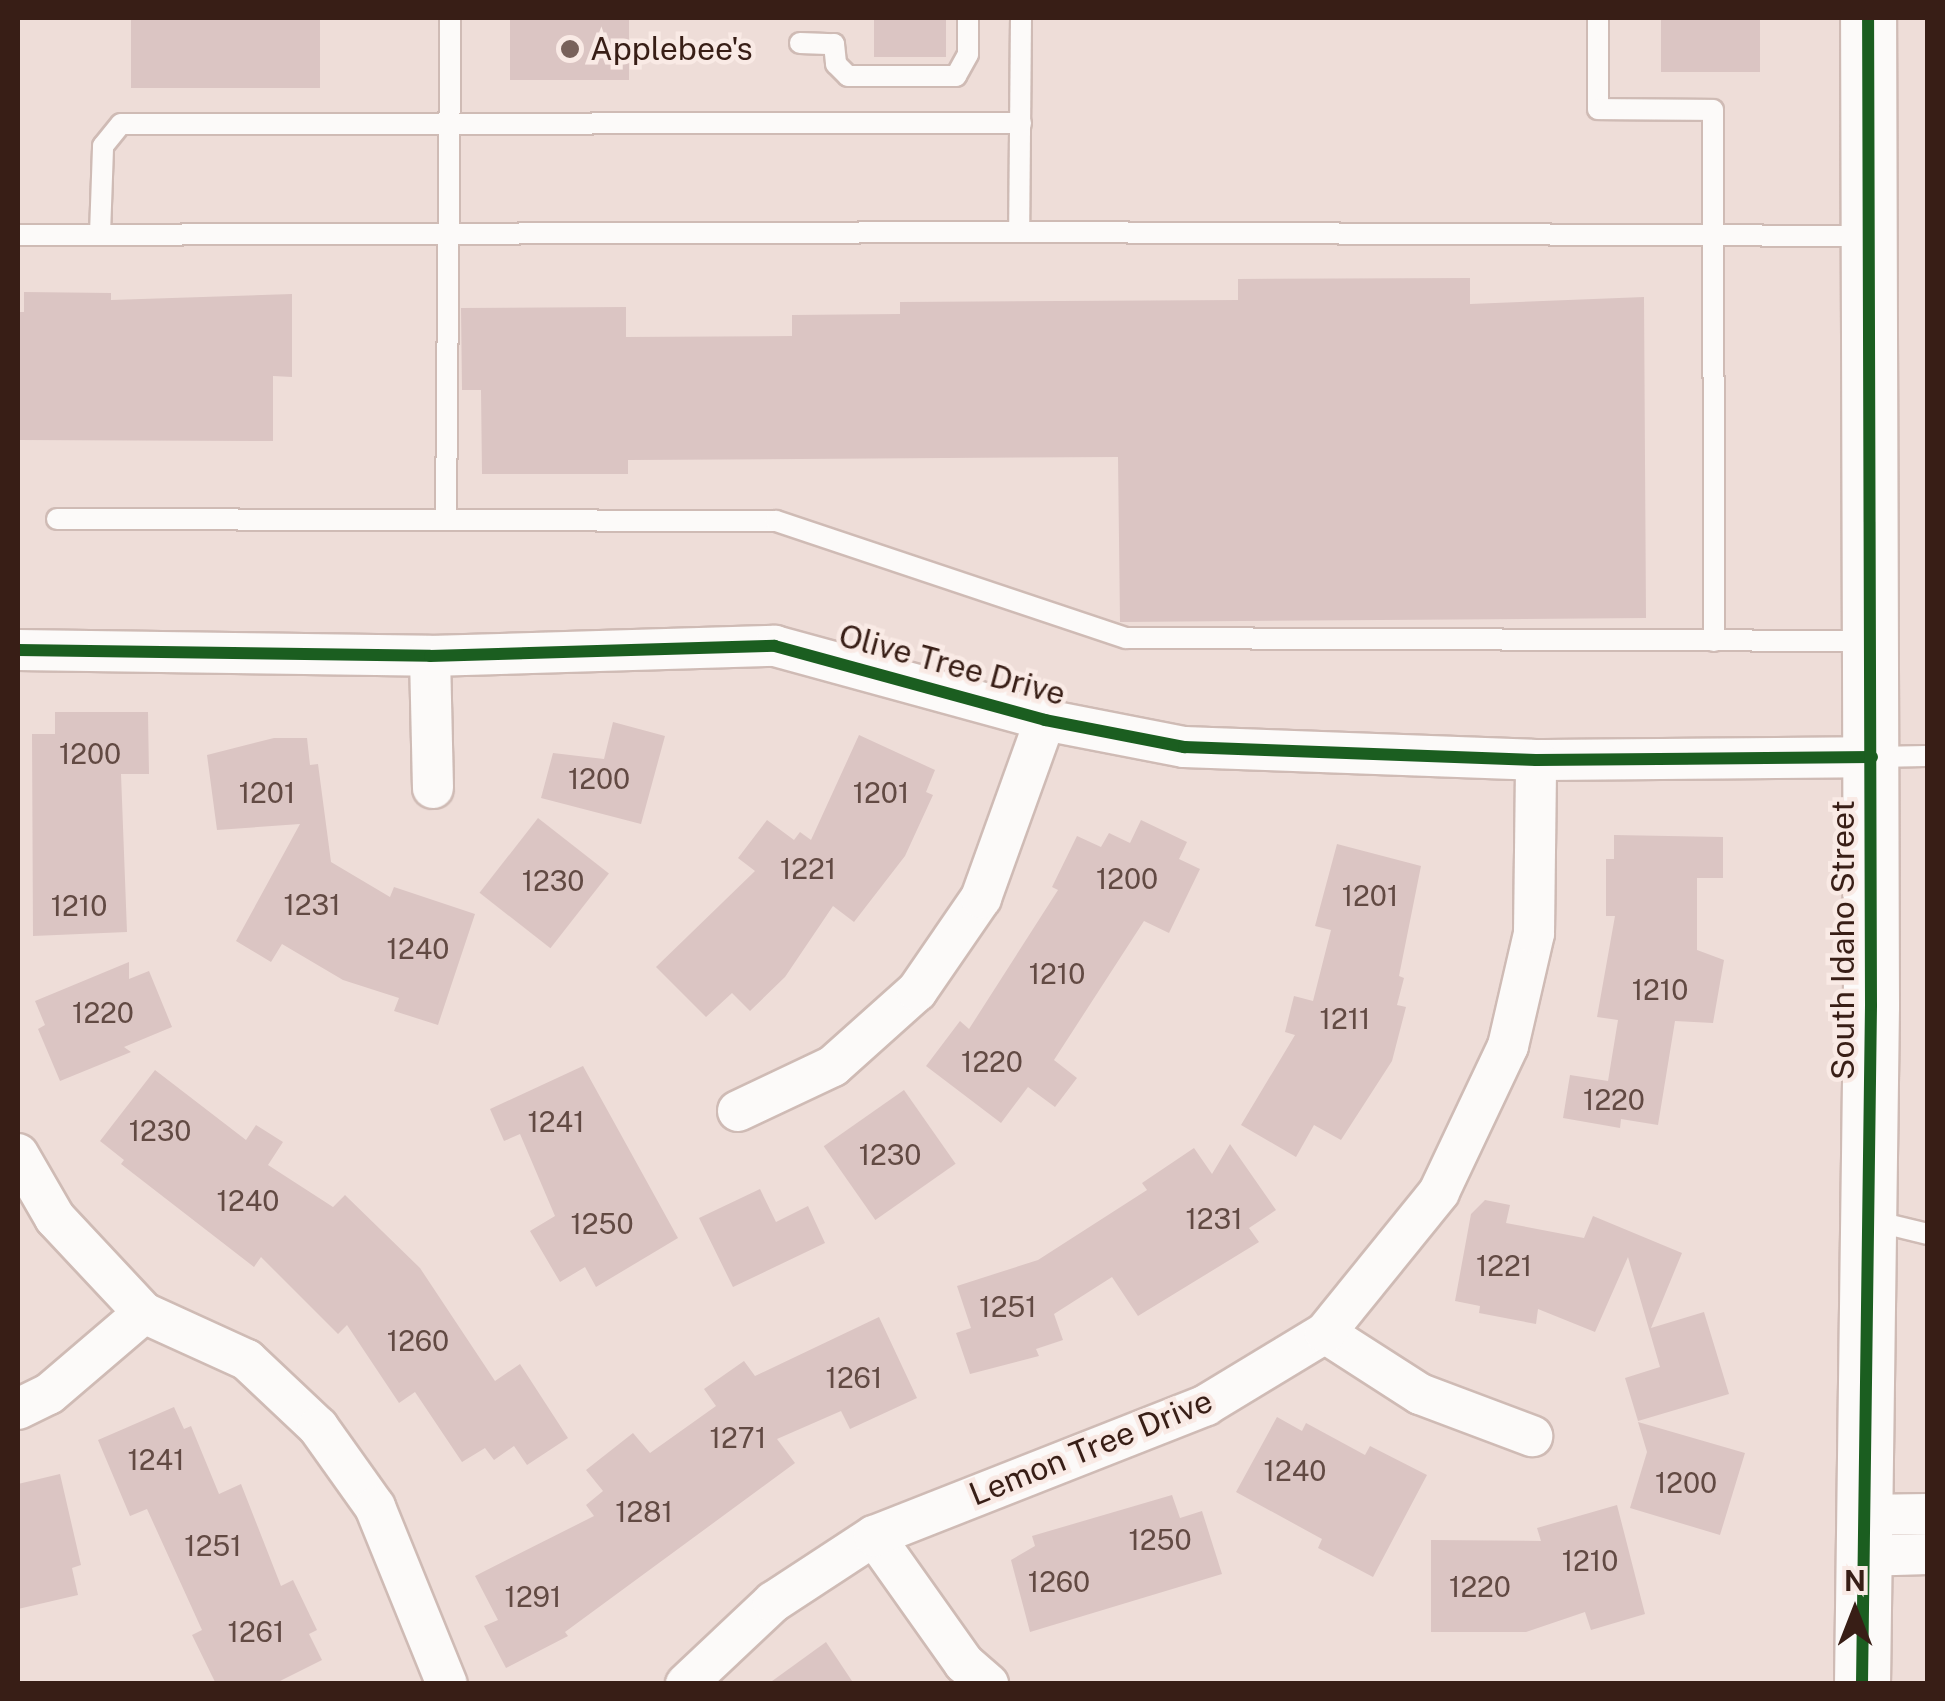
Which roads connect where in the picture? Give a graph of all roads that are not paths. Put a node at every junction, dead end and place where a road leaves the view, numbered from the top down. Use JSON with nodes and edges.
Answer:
{"nodes":[{"id":1,"x":450,"y":18,"type":"edge"},
{"id":2,"x":968,"y":18,"type":"edge"},
{"id":3,"x":1021,"y":18,"type":"edge"},
{"id":4,"x":1598,"y":18,"type":"edge"},
{"id":5,"x":1868,"y":18,"type":"edge"},
{"id":6,"x":800,"y":44,"type":"dead end"},
{"id":7,"x":1020,"y":123,"type":"junction"},
{"id":8,"x":448,"y":124,"type":"junction"},
{"id":9,"x":1020,"y":232,"type":"junction"},
{"id":10,"x":446,"y":233,"type":"junction"},
{"id":11,"x":100,"y":234,"type":"junction"},
{"id":12,"x":18,"y":235,"type":"edge"},
{"id":13,"x":1871,"y":236,"type":"junction"},
{"id":14,"x":1712,"y":238,"type":"junction"},
{"id":15,"x":446,"y":517,"type":"junction"},
{"id":16,"x":57,"y":519,"type":"dead end"},
{"id":17,"x":1714,"y":641,"type":"junction"},
{"id":18,"x":1872,"y":641,"type":"junction"},
{"id":19,"x":18,"y":650,"type":"edge"},
{"id":20,"x":430,"y":656,"type":"junction"},
{"id":21,"x":1045,"y":720,"type":"junction"},
{"id":22,"x":1928,"y":756,"type":"edge"},
{"id":23,"x":1872,"y":757,"type":"junction"},
{"id":24,"x":1536,"y":760,"type":"junction"},
{"id":25,"x":433,"y":788,"type":"dead end"},
{"id":26,"x":738,"y":1112,"type":"dead end"},
{"id":27,"x":18,"y":1154,"type":"edge"},
{"id":28,"x":1868,"y":1219,"type":"junction"},
{"id":29,"x":1928,"y":1234,"type":"edge"},
{"id":30,"x":144,"y":1313,"type":"junction"},
{"id":31,"x":1325,"y":1333,"type":"junction"},
{"id":32,"x":18,"y":1410,"type":"edge"},
{"id":33,"x":1532,"y":1436,"type":"dead end"},
{"id":34,"x":1928,"y":1514,"type":"edge"},
{"id":35,"x":874,"y":1536,"type":"junction"},
{"id":36,"x":1862,"y":1536,"type":"junction"},
{"id":37,"x":1928,"y":1554,"type":"edge"},
{"id":38,"x":447,"y":1684,"type":"edge"},
{"id":39,"x":686,"y":1684,"type":"edge"},
{"id":40,"x":988,"y":1684,"type":"edge"},
{"id":41,"x":1862,"y":1684,"type":"edge"}],
"edges":[{"from":1,"to":8,"type":"lane"},
{"from":2,"to":6,"type":"lane"},
{"from":3,"to":7,"type":"lane"},
{"from":4,"to":14,"type":"lane"},
{"from":5,"to":13,"type":"main road","name":"South Idaho Street"},
{"from":7,"to":8,"type":"lane"},
{"from":7,"to":9,"type":"lane"},
{"from":8,"to":10,"type":"lane"},
{"from":8,"to":11,"type":"lane"},
{"from":9,"to":10,"type":"lane"},
{"from":9,"to":14,"type":"lane"},
{"from":10,"to":11,"type":"lane"},
{"from":10,"to":15,"type":"lane"},
{"from":11,"to":12,"type":"lane"},
{"from":13,"to":14,"type":"lane"},
{"from":13,"to":18,"type":"main road","name":"South Idaho Street"},
{"from":14,"to":17,"type":"lane"},
{"from":15,"to":16,"type":"lane"},
{"from":15,"to":17,"type":"lane"},
{"from":17,"to":18,"type":"lane"},
{"from":18,"to":23,"type":"main road","name":"South Idaho Street"},
{"from":19,"to":20,"type":"street","name":"Olive Tree Drive"},
{"from":20,"to":21,"type":"street","name":"Olive Tree Drive"},
{"from":20,"to":25,"type":"street"},
{"from":21,"to":24,"type":"street","name":"Olive Tree Drive"},
{"from":21,"to":26,"type":"street"},
{"from":22,"to":23,"type":"lane"},
{"from":23,"to":24,"type":"street","name":"Olive Tree Drive"},
{"from":23,"to":28,"type":"main road","name":"South Idaho Street"},
{"from":24,"to":31,"type":"street","name":"Lemon Tree Drive"},
{"from":27,"to":30,"type":"street"},
{"from":28,"to":29,"type":"lane"},
{"from":28,"to":36,"type":"main road","name":"South Idaho Street"},
{"from":30,"to":32,"type":"street"},
{"from":30,"to":38,"type":"street"},
{"from":31,"to":33,"type":"street"},
{"from":31,"to":35,"type":"street","name":"Lemon Tree Drive"},
{"from":34,"to":36,"type":"street"},
{"from":35,"to":39,"type":"street","name":"Lemon Tree Drive"},
{"from":35,"to":40,"type":"street"},
{"from":36,"to":37,"type":"street"},
{"from":36,"to":41,"type":"main road","name":"South Idaho Street"}]}
